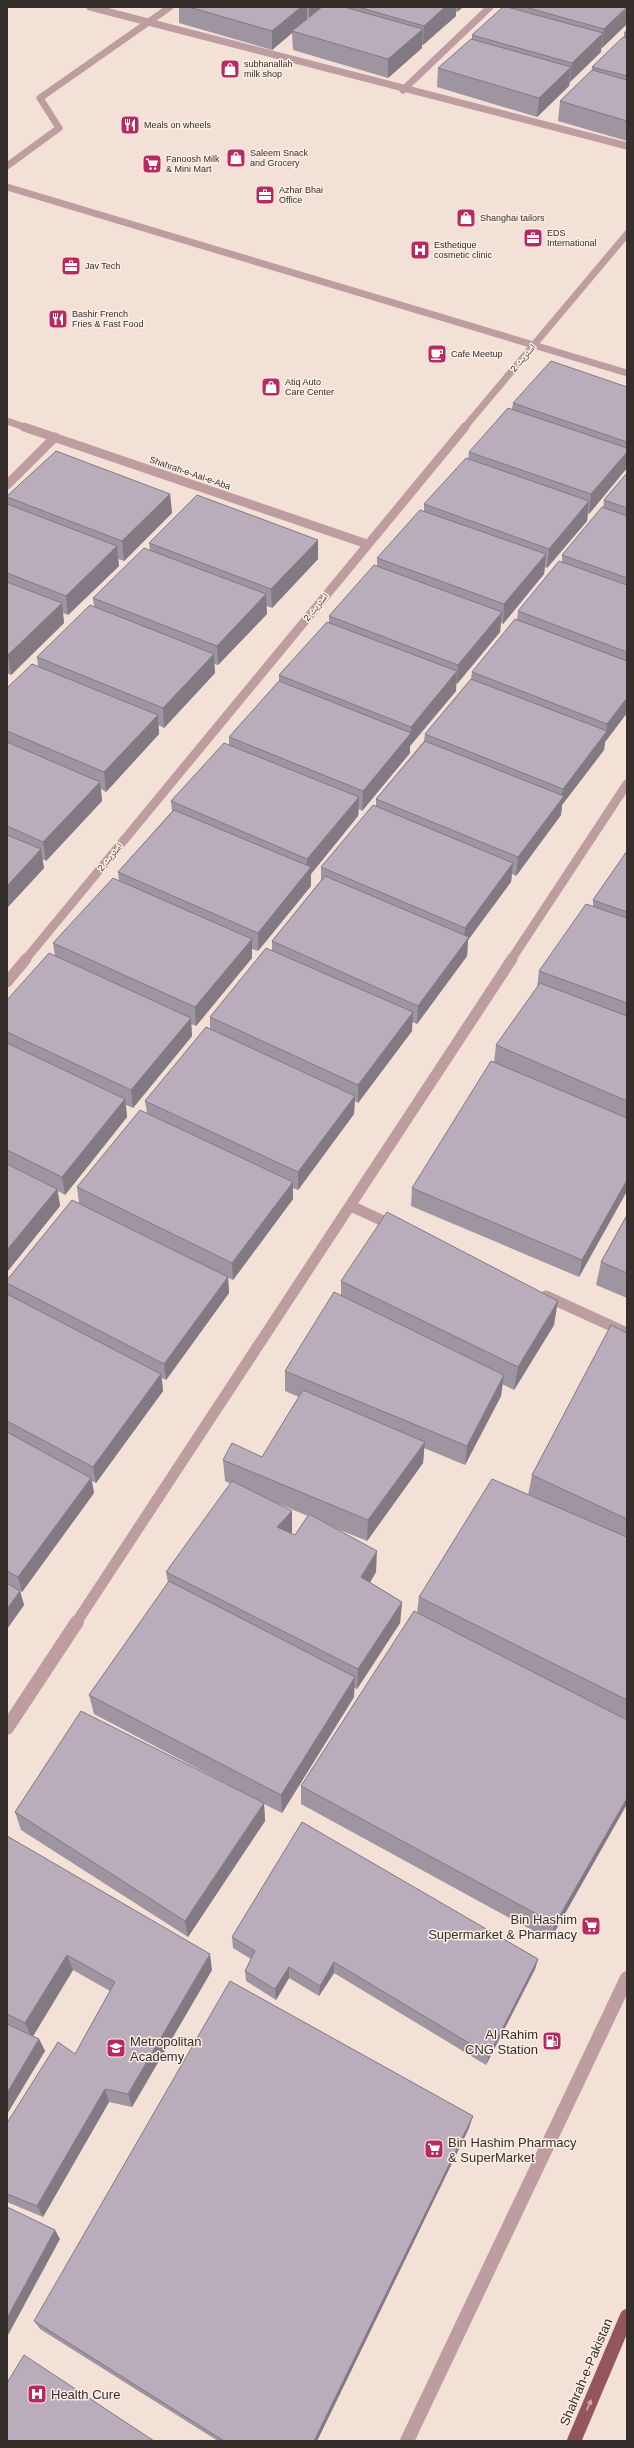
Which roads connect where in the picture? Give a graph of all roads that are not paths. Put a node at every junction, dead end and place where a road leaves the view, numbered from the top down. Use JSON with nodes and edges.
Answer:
{"nodes":[{"id":1,"x":90,"y":7,"type":"edge"},
{"id":2,"x":170,"y":7,"type":"edge"},
{"id":3,"x":490,"y":7,"type":"edge"},
{"id":4,"x":150,"y":22,"type":"junction"},
{"id":5,"x":403,"y":90,"type":"junction"},
{"id":6,"x":627,"y":146,"type":"edge"},
{"id":7,"x":7,"y":166,"type":"edge"},
{"id":8,"x":7,"y":187,"type":"edge"},
{"id":9,"x":627,"y":234,"type":"edge"},
{"id":10,"x":534,"y":345,"type":"junction"},
{"id":11,"x":627,"y":373,"type":"edge"},
{"id":12,"x":7,"y":421,"type":"edge"},
{"id":13,"x":55,"y":438,"type":"junction"},
{"id":14,"x":7,"y":484,"type":"edge"},
{"id":15,"x":367,"y":544,"type":"junction"},
{"id":16,"x":627,"y":784,"type":"edge"},
{"id":17,"x":7,"y":982,"type":"edge"},
{"id":18,"x":351,"y":1206,"type":"junction"},
{"id":19,"x":402,"y":1229,"type":"edge"},
{"id":20,"x":533,"y":1290,"type":"edge"},
{"id":21,"x":627,"y":1333,"type":"edge"},
{"id":22,"x":7,"y":1728,"type":"edge"},
{"id":23,"x":627,"y":1978,"type":"edge"},
{"id":24,"x":627,"y":2316,"type":"edge"},
{"id":25,"x":407,"y":2441,"type":"edge"},
{"id":26,"x":574,"y":2441,"type":"edge"}],
"edges":[{"from":1,"to":4,"type":"street"},
{"from":2,"to":4,"type":"street"},
{"from":3,"to":5,"type":"street"},
{"from":4,"to":5,"type":"street"},
{"from":4,"to":7,"type":"street"},
{"from":5,"to":6,"type":"street"},
{"from":8,"to":10,"type":"street"},
{"from":9,"to":10,"type":"street","name":"اسٹریٹ 2"},
{"from":10,"to":11,"type":"street"},
{"from":10,"to":15,"type":"street","name":"اسٹریٹ 2"},
{"from":12,"to":13,"type":"street","name":"Shahrah-e-Aal-e-Aba"},
{"from":13,"to":14,"type":"street"},
{"from":13,"to":15,"type":"street","name":"Shahrah-e-Aal-e-Aba"},
{"from":15,"to":17,"type":"street","name":"اسٹریٹ 2"},
{"from":16,"to":18,"type":"street"},
{"from":18,"to":19,"type":"street"},
{"from":18,"to":22,"type":"street"},
{"from":20,"to":21,"type":"street"},
{"from":23,"to":25,"type":"street"},
{"from":26,"to":24,"type":"highway","name":"Shahrah-e-Pakistan","one_way":true}]}
